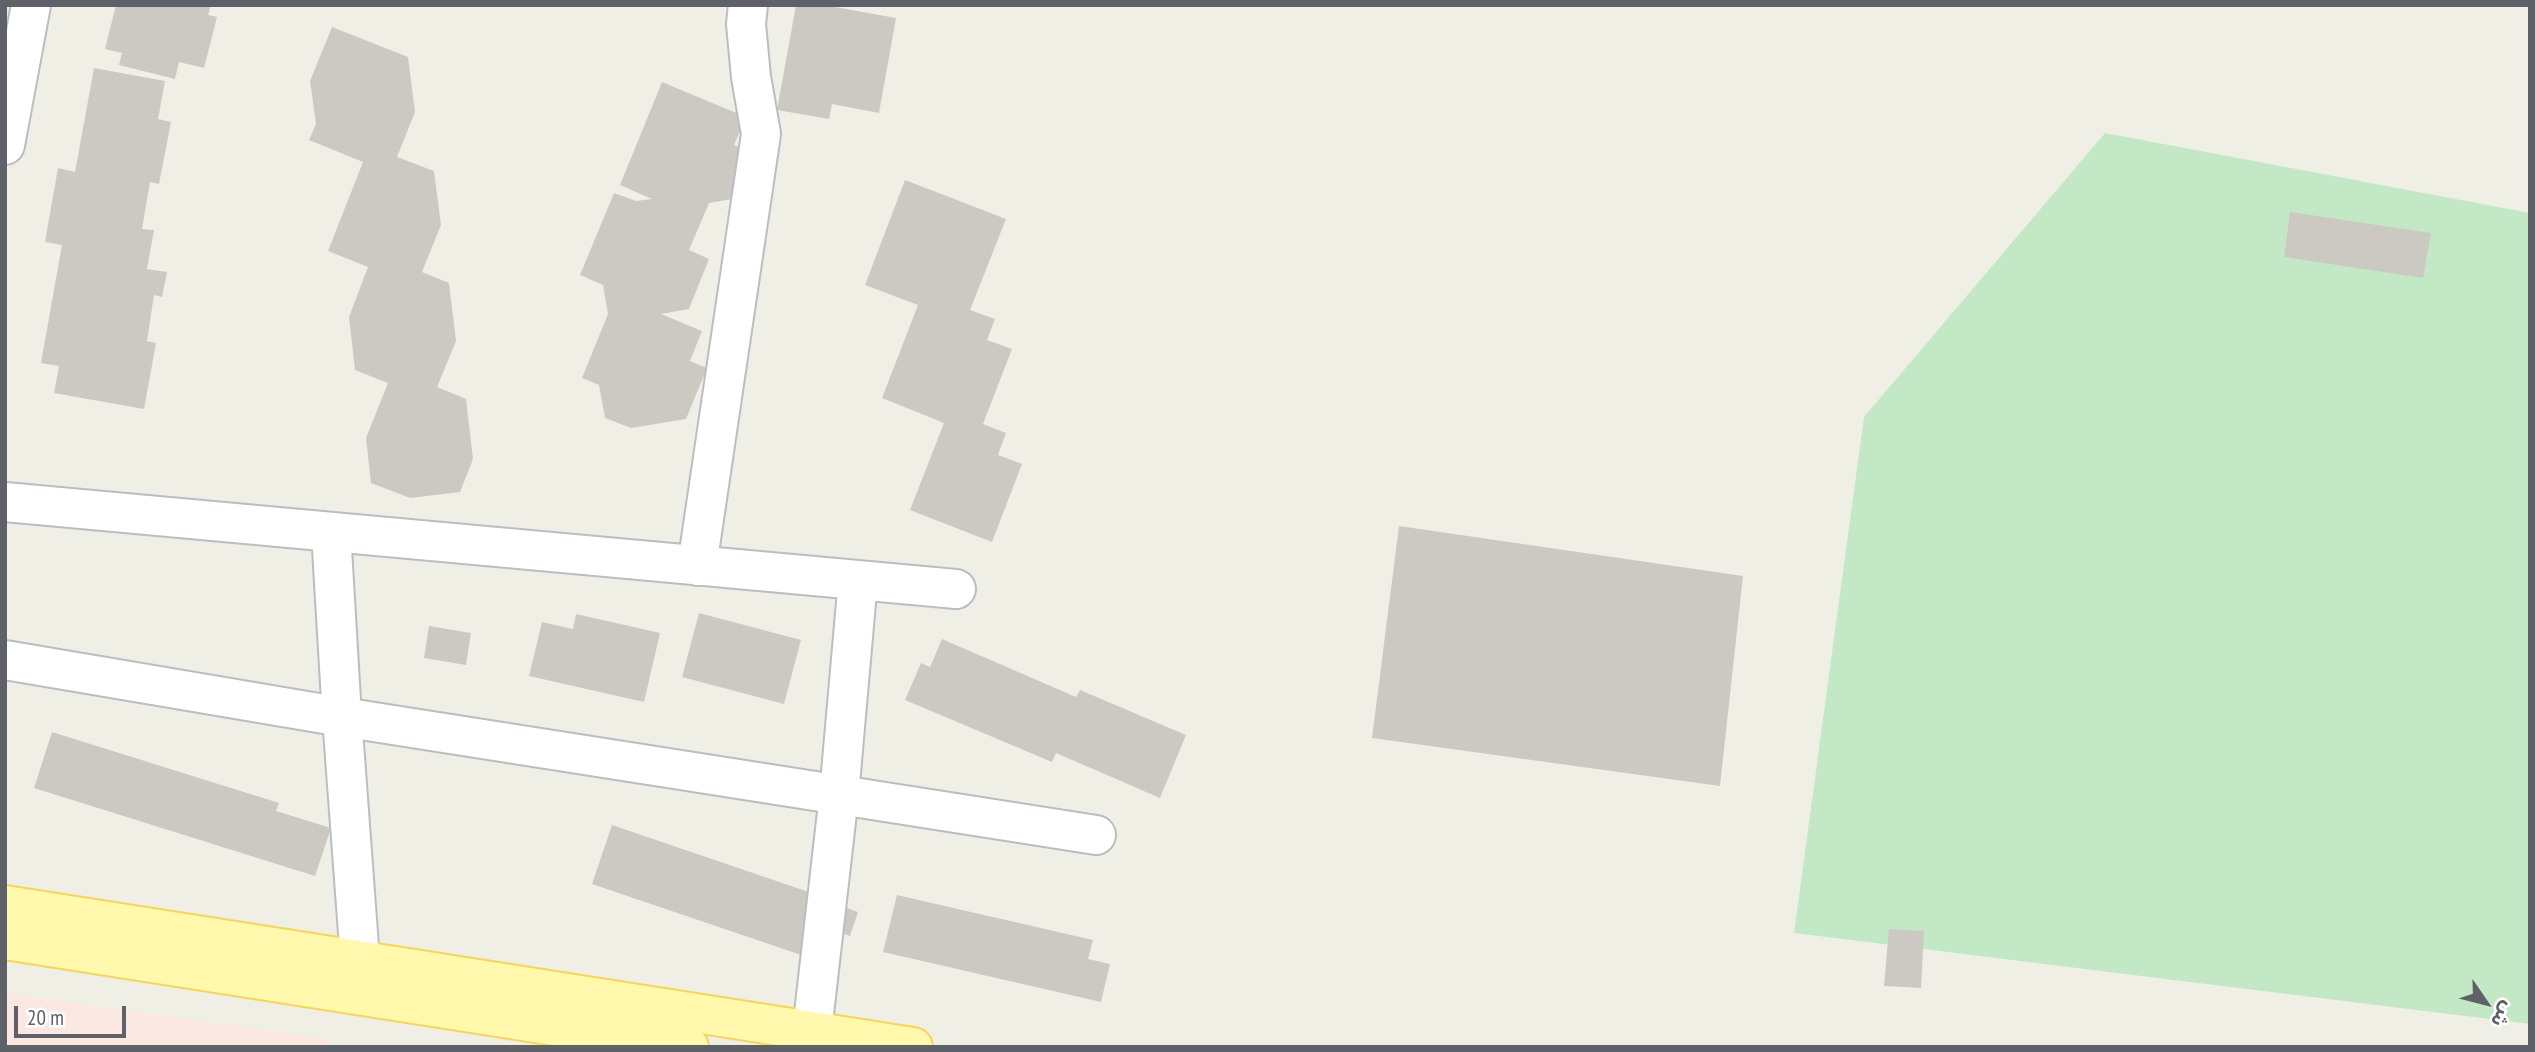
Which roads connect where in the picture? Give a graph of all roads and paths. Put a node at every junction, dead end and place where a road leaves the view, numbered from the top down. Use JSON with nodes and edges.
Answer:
{"nodes":[{"id":1,"x":31,"y":5,"type":"edge"},
{"id":2,"x":748,"y":5,"type":"edge"},
{"id":3,"x":9,"y":101,"type":"edge"},
{"id":4,"x":5,"y":145,"type":"edge"},
{"id":5,"x":5,"y":502,"type":"edge"},
{"id":6,"x":331,"y":532,"type":"junction"},
{"id":7,"x":697,"y":566,"type":"junction"},
{"id":8,"x":858,"y":580,"type":"junction"},
{"id":9,"x":956,"y":589,"type":"dead end"},
{"id":10,"x":5,"y":660,"type":"edge"},
{"id":11,"x":342,"y":717,"type":"junction"},
{"id":12,"x":839,"y":795,"type":"junction"},
{"id":13,"x":1096,"y":835,"type":"dead end"},
{"id":14,"x":5,"y":905,"type":"edge"},
{"id":15,"x":5,"y":940,"type":"edge"},
{"id":16,"x":360,"y":960,"type":"junction"},
{"id":17,"x":812,"y":1031,"type":"junction"},
{"id":18,"x":689,"y":1047,"type":"edge"},
{"id":19,"x":913,"y":1047,"type":"edge"}],
"edges":[{"from":1,"to":3,"type":"street"},
{"from":2,"to":7,"type":"street"},
{"from":3,"to":4,"type":"street"},
{"from":5,"to":6,"type":"street"},
{"from":6,"to":7,"type":"street"},
{"from":6,"to":11,"type":"street"},
{"from":7,"to":8,"type":"street"},
{"from":8,"to":9,"type":"street"},
{"from":8,"to":12,"type":"street"},
{"from":10,"to":11,"type":"street"},
{"from":11,"to":12,"type":"street"},
{"from":11,"to":16,"type":"street"},
{"from":12,"to":13,"type":"street"},
{"from":12,"to":17,"type":"street"},
{"from":14,"to":16,"type":"main road"},
{"from":15,"to":18,"type":"main road"},
{"from":16,"to":17,"type":"main road"},
{"from":17,"to":19,"type":"main road"}]}
